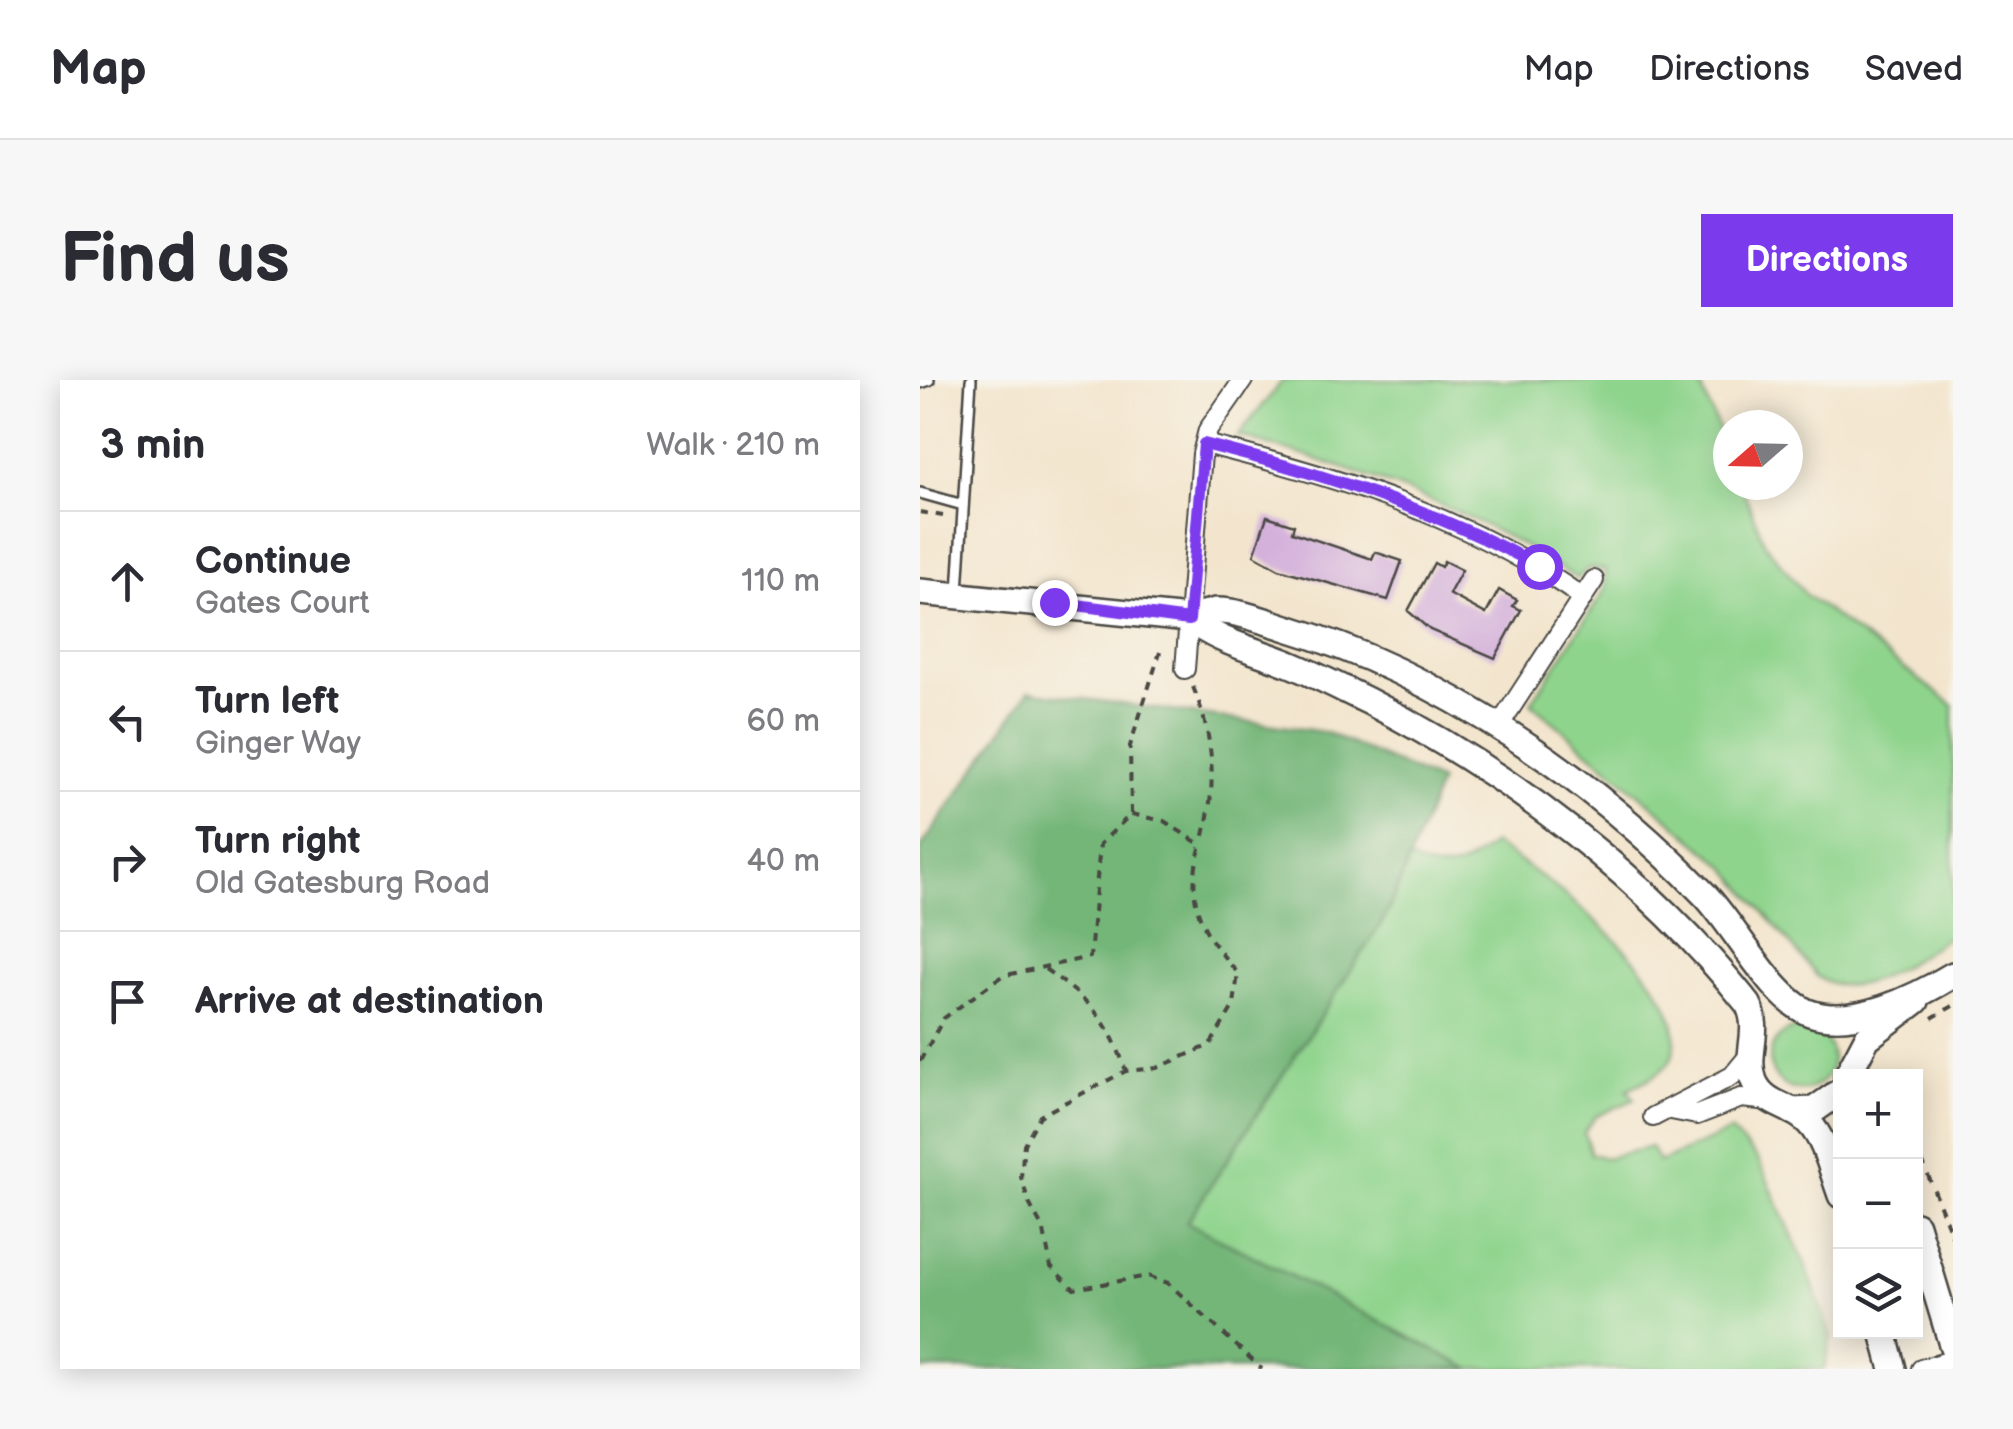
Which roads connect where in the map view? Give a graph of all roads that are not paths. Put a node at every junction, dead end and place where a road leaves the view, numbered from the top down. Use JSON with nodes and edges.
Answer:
{"nodes":[{"id":1,"x":930,"y":380,"type":"edge"},
{"id":2,"x":968,"y":380,"type":"edge"},
{"id":3,"x":1243,"y":380,"type":"edge"},
{"id":4,"x":920,"y":383,"type":"edge"},
{"id":5,"x":1204,"y":444,"type":"junction"},
{"id":6,"x":920,"y":493,"type":"edge"},
{"id":7,"x":964,"y":505,"type":"junction"},
{"id":8,"x":1594,"y":580,"type":"dead end"},
{"id":9,"x":920,"y":592,"type":"edge"},
{"id":10,"x":958,"y":596,"type":"junction"},
{"id":11,"x":1583,"y":598,"type":"junction"},
{"id":12,"x":1189,"y":620,"type":"junction"},
{"id":13,"x":1185,"y":669,"type":"road end"},
{"id":14,"x":1497,"y":728,"type":"junction"},
{"id":15,"x":1953,"y":975,"type":"edge"},
{"id":16,"x":1926,"y":990,"type":"junction"},
{"id":17,"x":1813,"y":1013,"type":"junction"},
{"id":18,"x":1753,"y":1047,"type":"junction"},
{"id":19,"x":1845,"y":1069,"type":"edge"},
{"id":20,"x":1850,"y":1069,"type":"edge"},
{"id":21,"x":1833,"y":1091,"type":"edge"},
{"id":22,"x":1781,"y":1106,"type":"junction"},
{"id":23,"x":1833,"y":1177,"type":"edge"},
{"id":24,"x":1923,"y":1248,"type":"edge"},
{"id":25,"x":1885,"y":1339,"type":"edge"},
{"id":26,"x":1953,"y":1348,"type":"edge"},
{"id":27,"x":1953,"y":1360,"type":"edge"},
{"id":28,"x":1893,"y":1369,"type":"edge"},
{"id":29,"x":1921,"y":1369,"type":"edge"}],
"edges":[{"from":1,"to":4,"type":"lane"},
{"from":2,"to":7,"type":"lane"},
{"from":3,"to":5,"type":"street"},
{"from":5,"to":11,"type":"street"},
{"from":5,"to":12,"type":"street"},
{"from":6,"to":7,"type":"lane"},
{"from":7,"to":10,"type":"lane"},
{"from":8,"to":11,"type":"street"},
{"from":9,"to":10,"type":"street"},
{"from":10,"to":12,"type":"street"},
{"from":11,"to":14,"type":"street"},
{"from":12,"to":13,"type":"street"},
{"from":12,"to":14,"type":"street"},
{"from":12,"to":18,"type":"street"},
{"from":14,"to":17,"type":"street"},
{"from":15,"to":16,"type":"street"},
{"from":16,"to":17,"type":"street"},
{"from":16,"to":20,"type":"street"},
{"from":17,"to":18,"type":"street"},
{"from":17,"to":19,"type":"street"},
{"from":18,"to":22,"type":"street"},
{"from":18,"to":22,"type":"street"},
{"from":21,"to":22,"type":"street"},
{"from":22,"to":23,"type":"street"},
{"from":24,"to":26,"type":"street"},
{"from":25,"to":28,"type":"street"},
{"from":27,"to":29,"type":"street"}]}
